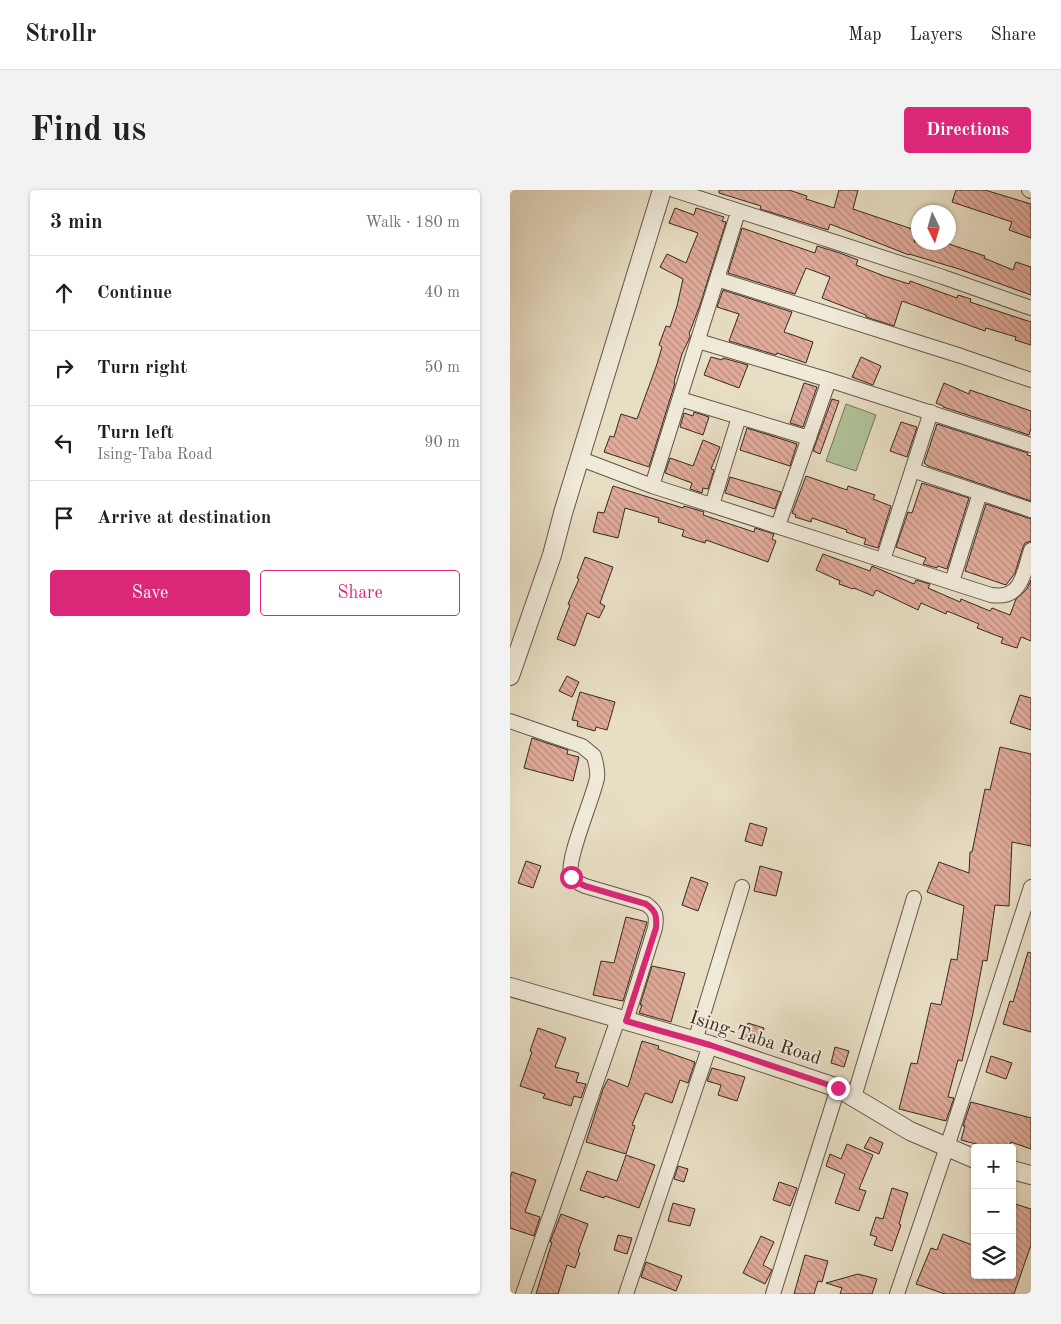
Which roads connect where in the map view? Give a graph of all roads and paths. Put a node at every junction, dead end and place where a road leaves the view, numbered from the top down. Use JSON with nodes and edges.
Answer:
{"nodes":[{"id":1,"x":662,"y":190,"type":"edge"},
{"id":2,"x":674,"y":190,"type":"edge"},
{"id":3,"x":738,"y":212,"type":"junction"},
{"id":4,"x":717,"y":280,"type":"junction"},
{"id":5,"x":1031,"y":308,"type":"edge"},
{"id":6,"x":698,"y":341,"type":"junction"},
{"id":7,"x":828,"y":380,"type":"junction"},
{"id":8,"x":1031,"y":380,"type":"edge"},
{"id":9,"x":680,"y":399,"type":"junction"},
{"id":10,"x":931,"y":412,"type":"junction"},
{"id":11,"x":739,"y":417,"type":"junction"},
{"id":12,"x":809,"y":438,"type":"junction"},
{"id":13,"x":1031,"y":445,"type":"edge"},
{"id":14,"x":580,"y":459,"type":"junction"},
{"id":15,"x":912,"y":470,"type":"junction"},
{"id":16,"x":652,"y":486,"type":"junction"},
{"id":17,"x":980,"y":493,"type":"junction"},
{"id":18,"x":712,"y":505,"type":"junction"},
{"id":19,"x":1031,"y":510,"type":"edge"},
{"id":20,"x":778,"y":526,"type":"junction"},
{"id":21,"x":1031,"y":550,"type":"edge"},
{"id":22,"x":883,"y":560,"type":"junction"},
{"id":23,"x":952,"y":582,"type":"junction"},
{"id":24,"x":510,"y":676,"type":"edge"},
{"id":25,"x":510,"y":721,"type":"edge"},
{"id":26,"x":1031,"y":886,"type":"edge"},
{"id":27,"x":742,"y":887,"type":"dead end"},
{"id":28,"x":914,"y":898,"type":"dead end"},
{"id":29,"x":510,"y":986,"type":"edge"},
{"id":30,"x":622,"y":1020,"type":"junction"},
{"id":31,"x":703,"y":1043,"type":"junction"},
{"id":32,"x":838,"y":1088,"type":"junction"},
{"id":33,"x":854,"y":1097,"type":"junction"},
{"id":34,"x":947,"y":1147,"type":"junction"},
{"id":35,"x":971,"y":1157,"type":"edge"},
{"id":36,"x":1016,"y":1171,"type":"edge"},
{"id":37,"x":1031,"y":1175,"type":"edge"},
{"id":38,"x":523,"y":1294,"type":"edge"},
{"id":39,"x":626,"y":1294,"type":"edge"},
{"id":40,"x":773,"y":1294,"type":"edge"},
{"id":41,"x":896,"y":1294,"type":"edge"}],
"edges":[{"from":1,"to":14,"type":"street"},
{"from":2,"to":3,"type":"street"},
{"from":3,"to":4,"type":"street"},
{"from":3,"to":5,"type":"street"},
{"from":4,"to":6,"type":"street"},
{"from":4,"to":8,"type":"street"},
{"from":6,"to":7,"type":"street"},
{"from":6,"to":9,"type":"street"},
{"from":7,"to":10,"type":"street"},
{"from":7,"to":12,"type":"street"},
{"from":9,"to":11,"type":"street"},
{"from":9,"to":16,"type":"street"},
{"from":10,"to":13,"type":"street"},
{"from":10,"to":15,"type":"street"},
{"from":11,"to":12,"type":"street"},
{"from":11,"to":18,"type":"street"},
{"from":12,"to":20,"type":"street"},
{"from":14,"to":16,"type":"street"},
{"from":14,"to":24,"type":"street"},
{"from":15,"to":17,"type":"street"},
{"from":15,"to":22,"type":"street"},
{"from":16,"to":18,"type":"street"},
{"from":17,"to":19,"type":"street"},
{"from":17,"to":23,"type":"street"},
{"from":18,"to":20,"type":"street"},
{"from":20,"to":22,"type":"street"},
{"from":21,"to":23,"type":"street"},
{"from":22,"to":23,"type":"street"},
{"from":25,"to":30,"type":"street"},
{"from":26,"to":34,"type":"street"},
{"from":27,"to":31,"type":"street"},
{"from":28,"to":33,"type":"street"},
{"from":29,"to":30,"type":"street","name":"Ising-Taba Road"},
{"from":30,"to":31,"type":"street","name":"Ising-Taba Road"},
{"from":30,"to":38,"type":"street"},
{"from":31,"to":32,"type":"street","name":"Ising-Taba Road"},
{"from":31,"to":39,"type":"street"},
{"from":32,"to":33,"type":"street","name":"Ising-Taba Road"},
{"from":32,"to":40,"type":"street"},
{"from":33,"to":34,"type":"street","name":"Ising-Taba Road"},
{"from":34,"to":35,"type":"street","name":"Ising-Taba Road"},
{"from":34,"to":41,"type":"street"},
{"from":36,"to":37,"type":"street"}]}
